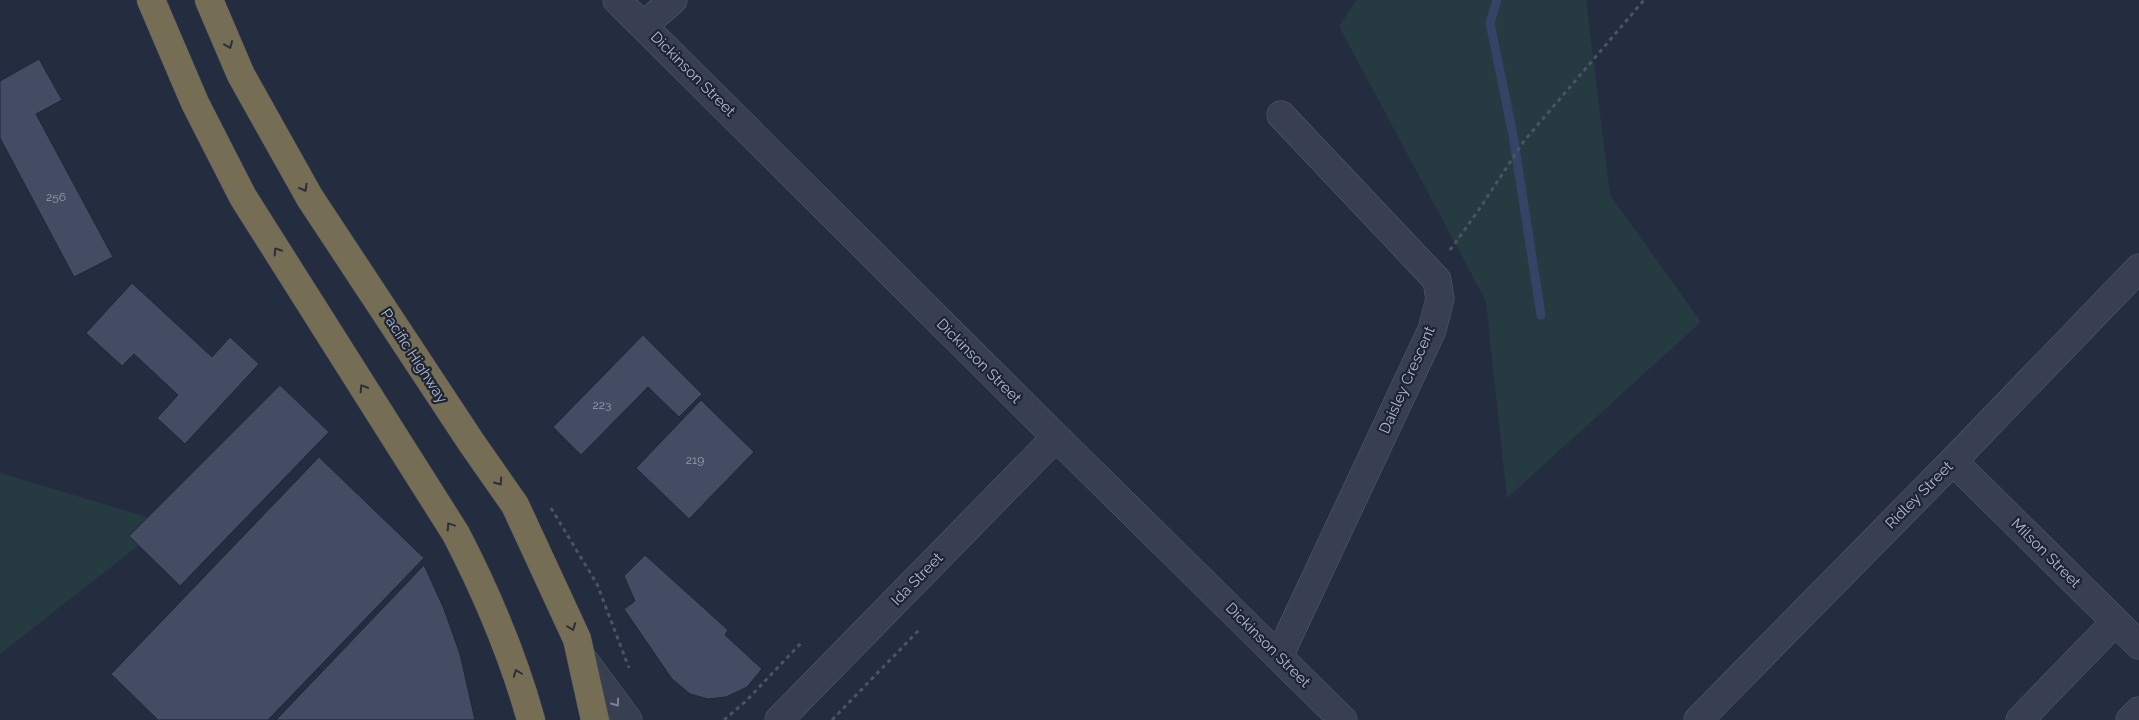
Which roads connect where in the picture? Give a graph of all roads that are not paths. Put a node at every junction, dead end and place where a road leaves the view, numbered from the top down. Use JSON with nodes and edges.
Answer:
{"nodes":[{"id":1,"x":151,"y":0,"type":"edge"},
{"id":2,"x":209,"y":0,"type":"edge"},
{"id":3,"x":618,"y":0,"type":"edge"},
{"id":4,"x":673,"y":0,"type":"edge"},
{"id":5,"x":644,"y":25,"type":"junction"},
{"id":6,"x":1281,"y":115,"type":"dead end"},
{"id":7,"x":2139,"y":268,"type":"edge"},
{"id":8,"x":1056,"y":437,"type":"junction"},
{"id":9,"x":1953,"y":460,"type":"junction"},
{"id":10,"x":2115,"y":622,"type":"junction"},
{"id":11,"x":2139,"y":646,"type":"edge"},
{"id":12,"x":1279,"y":656,"type":"junction"},
{"id":13,"x":583,"y":659,"type":"junction"},
{"id":14,"x":2139,"y":711,"type":"edge"},
{"id":15,"x":531,"y":720,"type":"edge"},
{"id":16,"x":595,"y":720,"type":"edge"},
{"id":17,"x":628,"y":720,"type":"edge"},
{"id":18,"x":779,"y":720,"type":"edge"},
{"id":19,"x":1343,"y":720,"type":"edge"},
{"id":20,"x":1698,"y":720,"type":"edge"},
{"id":21,"x":2020,"y":720,"type":"edge"},
{"id":22,"x":2130,"y":720,"type":"edge"}],
"edges":[{"from":15,"to":1,"type":"highway","one_way":true},
{"from":2,"to":13,"type":"highway","name":"Pacific Highway","one_way":true},
{"from":3,"to":5,"type":"street","name":"Dickinson Street"},
{"from":4,"to":5,"type":"street"},
{"from":5,"to":8,"type":"street","name":"Dickinson Street"},
{"from":6,"to":12,"type":"street","name":"Daisley Crescent"},
{"from":7,"to":9,"type":"street","name":"Ridley Street"},
{"from":8,"to":12,"type":"street","name":"Dickinson Street"},
{"from":8,"to":18,"type":"street","name":"Ida Street"},
{"from":9,"to":10,"type":"street","name":"Milson Street"},
{"from":9,"to":20,"type":"street","name":"Ridley Street"},
{"from":10,"to":11,"type":"street","name":"Milson Street"},
{"from":10,"to":21,"type":"street"},
{"from":12,"to":19,"type":"street","name":"Dickinson Street"},
{"from":13,"to":16,"type":"highway","name":"Pacific Highway"},
{"from":13,"to":17,"type":"street","one_way":true},
{"from":14,"to":22,"type":"street"}]}
